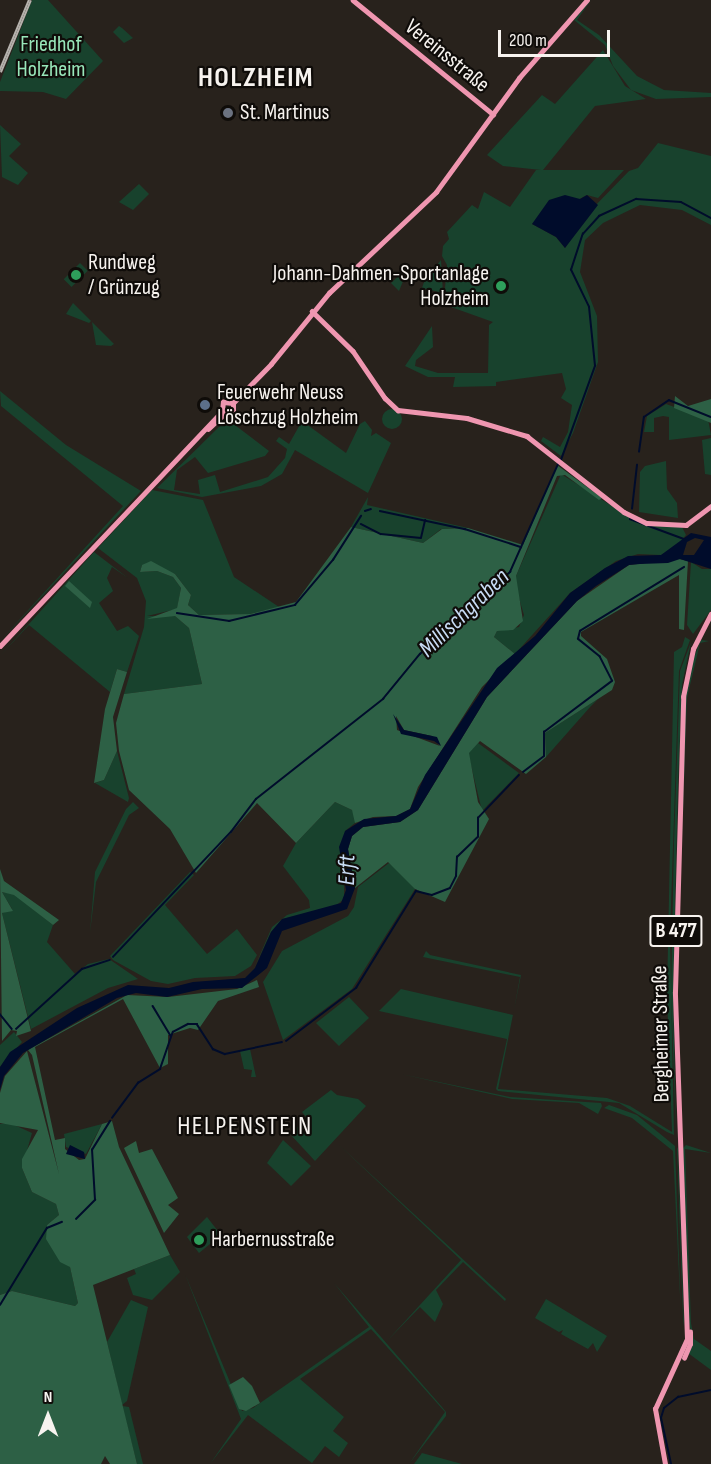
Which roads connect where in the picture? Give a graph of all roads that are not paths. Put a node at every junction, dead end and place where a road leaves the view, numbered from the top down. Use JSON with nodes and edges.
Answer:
{"nodes":[{"id":1,"x":353,"y":0,"type":"edge"},
{"id":2,"x":587,"y":0,"type":"edge"},
{"id":3,"x":493,"y":114,"type":"junction"},
{"id":4,"x":312,"y":311,"type":"junction"},
{"id":5,"x":233,"y":403,"type":"junction"},
{"id":6,"x":223,"y":412,"type":"junction"},
{"id":7,"x":711,"y":506,"type":"edge"},
{"id":8,"x":711,"y":614,"type":"edge"},
{"id":9,"x":0,"y":646,"type":"edge"},
{"id":10,"x":665,"y":1464,"type":"edge"}],
"edges":[{"from":1,"to":3,"type":"main road","name":"Vereinsstraße"},
{"from":2,"to":3,"type":"main road"},
{"from":3,"to":4,"type":"main road"},
{"from":4,"to":5,"type":"main road"},
{"from":4,"to":7,"type":"main road"},
{"from":5,"to":6,"type":"main road"},
{"from":5,"to":6,"type":"main road"},
{"from":6,"to":9,"type":"main road"},
{"from":8,"to":10,"type":"main road","name":"Bergheimer Straße","number":"B 477"}]}
